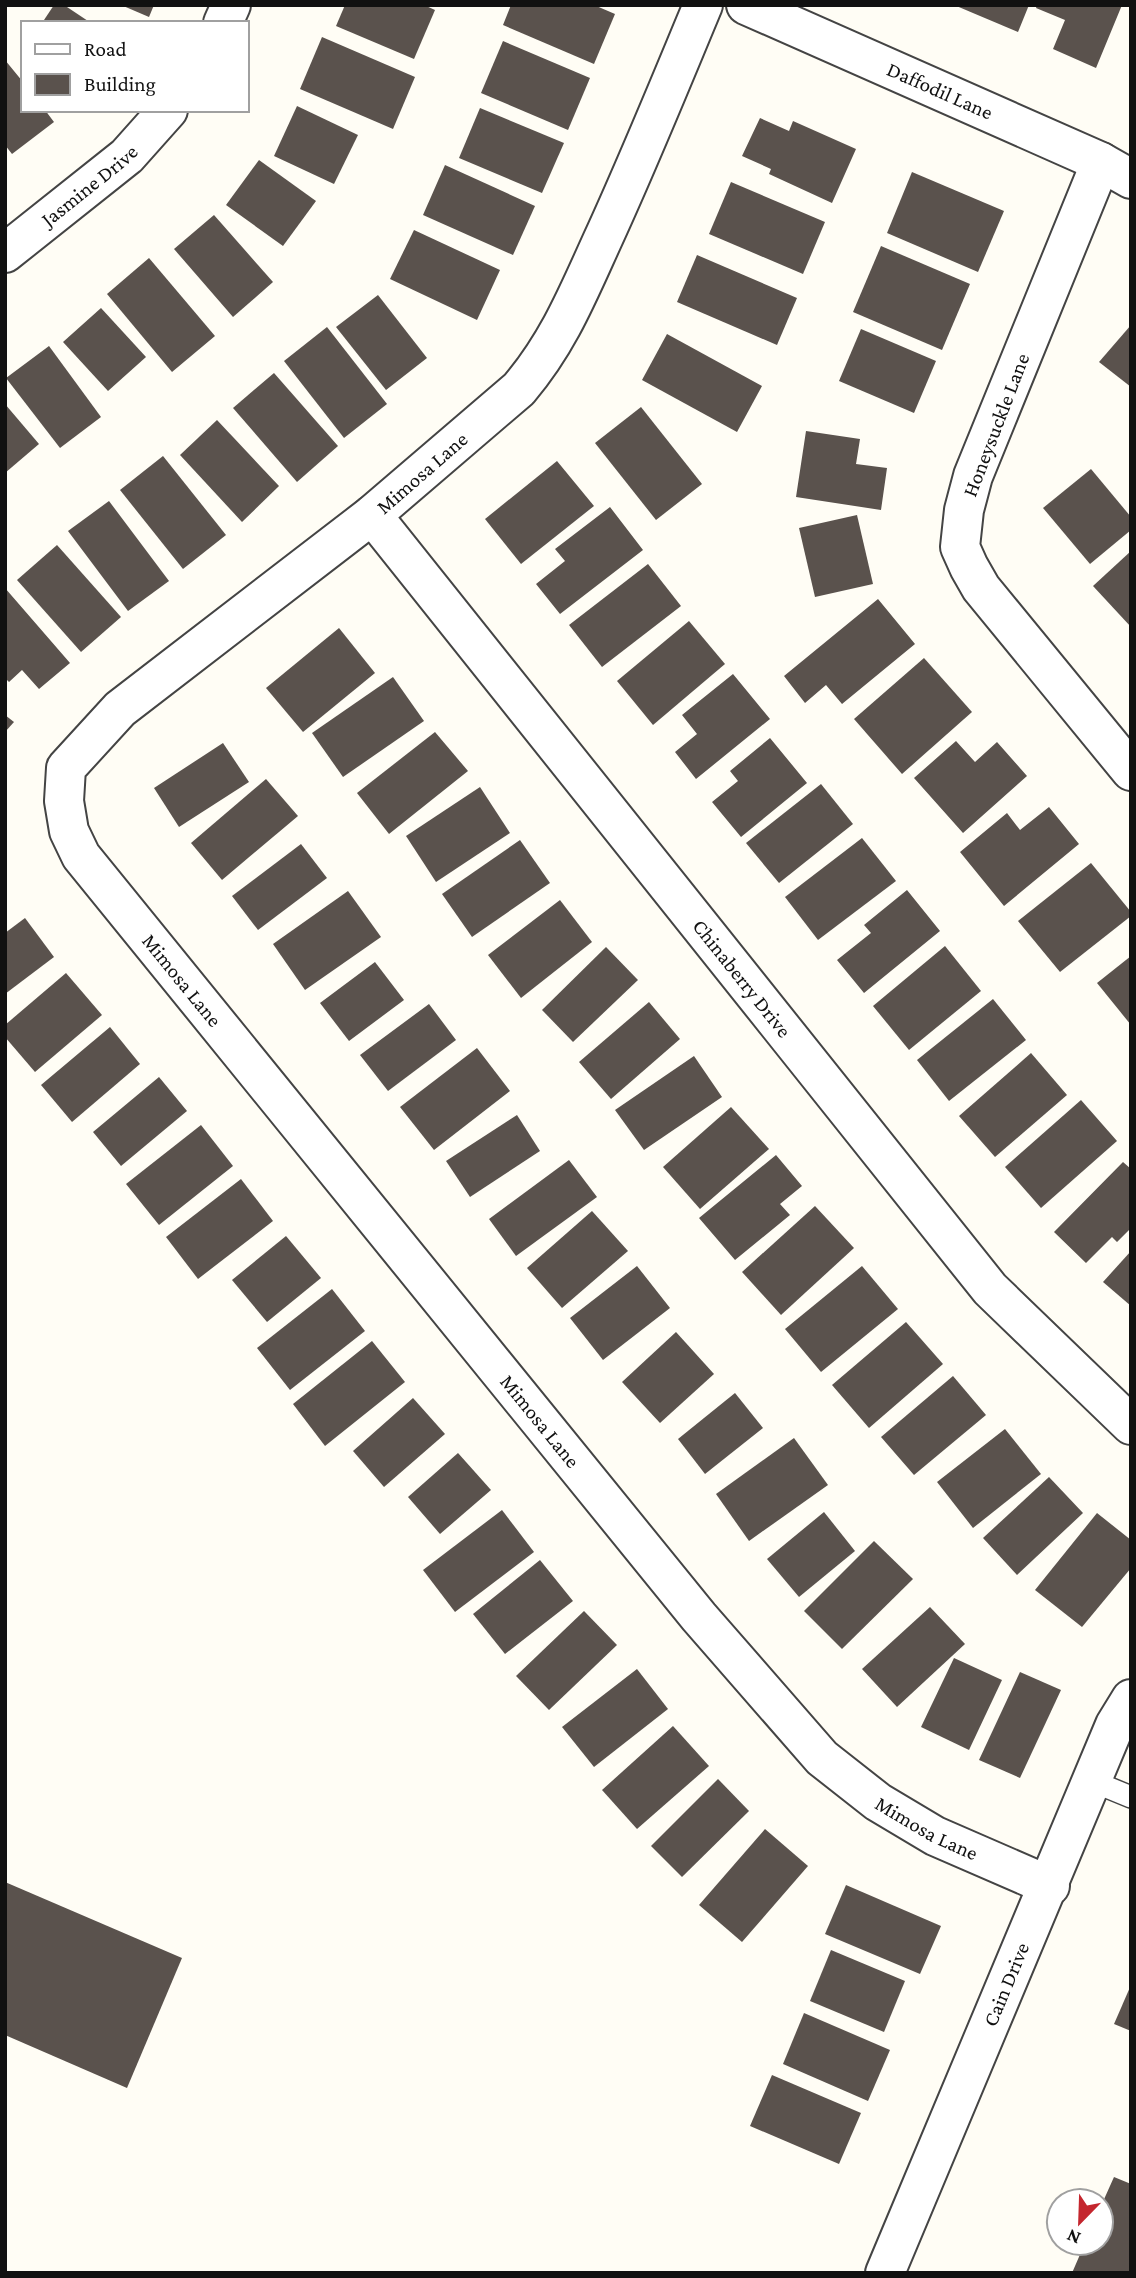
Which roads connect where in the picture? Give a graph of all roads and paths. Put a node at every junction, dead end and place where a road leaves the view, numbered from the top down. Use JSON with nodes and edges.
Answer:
{"nodes":[{"id":1,"x":231,"y":5,"type":"edge"},
{"id":2,"x":703,"y":5,"type":"edge"},
{"id":3,"x":746,"y":5,"type":"edge"},
{"id":4,"x":224,"y":21,"type":"edge"},
{"id":5,"x":166,"y":112,"type":"edge"},
{"id":6,"x":1116,"y":170,"type":"edge"},
{"id":7,"x":5,"y":253,"type":"edge"},
{"id":8,"x":372,"y":515,"type":"junction"},
{"id":9,"x":1131,"y":771,"type":"edge"},
{"id":10,"x":1131,"y":1426,"type":"edge"},
{"id":11,"x":1131,"y":1699,"type":"edge"},
{"id":12,"x":1092,"y":1781,"type":"junction"},
{"id":13,"x":1131,"y":1797,"type":"edge"},
{"id":14,"x":1049,"y":1886,"type":"junction"},
{"id":15,"x":885,"y":2273,"type":"edge"}],
"edges":[{"from":1,"to":4,"type":"street"},
{"from":2,"to":8,"type":"street","name":"Mimosa Lane"},
{"from":3,"to":6,"type":"street","name":"Daffodil Lane"},
{"from":5,"to":7,"type":"street","name":"Jasmine Drive"},
{"from":6,"to":9,"type":"street","name":"Honeysuckle Lane"},
{"from":8,"to":10,"type":"street","name":"Chinaberry Drive"},
{"from":8,"to":14,"type":"street","name":"Mimosa Lane"},
{"from":11,"to":12,"type":"street","name":"Cain Drive"},
{"from":12,"to":13,"type":"lane"},
{"from":12,"to":14,"type":"street","name":"Cain Drive"},
{"from":14,"to":15,"type":"street","name":"Cain Drive"}]}
